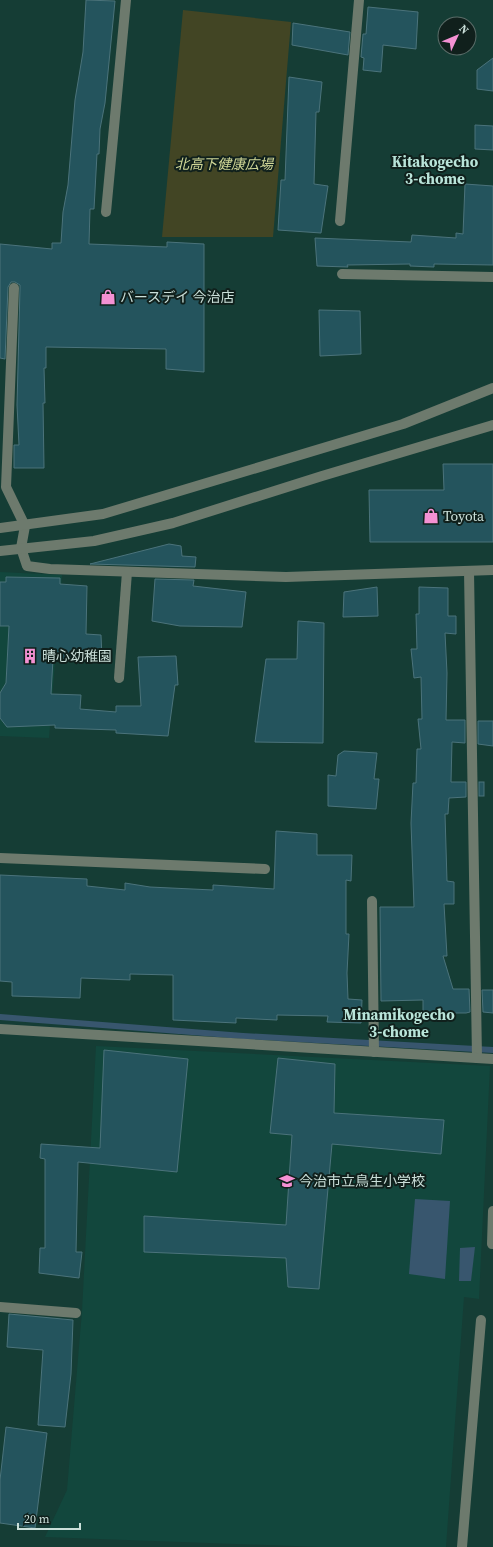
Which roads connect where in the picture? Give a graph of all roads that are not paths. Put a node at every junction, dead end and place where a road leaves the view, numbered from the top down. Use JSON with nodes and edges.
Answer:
{"nodes":[{"id":1,"x":126,"y":0,"type":"edge"},
{"id":2,"x":359,"y":0,"type":"edge"},
{"id":3,"x":106,"y":212,"type":"dead end"},
{"id":4,"x":340,"y":221,"type":"dead end"},
{"id":5,"x":342,"y":274,"type":"dead end"},
{"id":6,"x":493,"y":277,"type":"edge"},
{"id":7,"x":14,"y":288,"type":"dead end"},
{"id":8,"x":493,"y":388,"type":"edge"},
{"id":9,"x":493,"y":425,"type":"edge"},
{"id":10,"x":24,"y":526,"type":"junction"},
{"id":11,"x":0,"y":528,"type":"edge"},
{"id":12,"x":21,"y":548,"type":"junction"},
{"id":13,"x":0,"y":550,"type":"edge"},
{"id":14,"x":469,"y":570,"type":"junction"},
{"id":15,"x":493,"y":570,"type":"edge"},
{"id":16,"x":128,"y":572,"type":"junction"},
{"id":17,"x":119,"y":678,"type":"dead end"},
{"id":18,"x":0,"y":858,"type":"edge"},
{"id":19,"x":265,"y":869,"type":"dead end"},
{"id":20,"x":372,"y":901,"type":"dead end"},
{"id":21,"x":0,"y":1029,"type":"edge"},
{"id":22,"x":374,"y":1052,"type":"junction"},
{"id":23,"x":477,"y":1058,"type":"junction"},
{"id":24,"x":493,"y":1059,"type":"edge"},
{"id":25,"x":493,"y":1211,"type":"edge"},
{"id":26,"x":492,"y":1244,"type":"dead end"},
{"id":27,"x":0,"y":1307,"type":"edge"},
{"id":28,"x":76,"y":1313,"type":"dead end"},
{"id":29,"x":481,"y":1320,"type":"dead end"},
{"id":30,"x":462,"y":1547,"type":"edge"}],
"edges":[{"from":1,"to":3,"type":"street"},
{"from":2,"to":4,"type":"street"},
{"from":5,"to":6,"type":"street"},
{"from":7,"to":10,"type":"street"},
{"from":8,"to":10,"type":"street"},
{"from":9,"to":12,"type":"street"},
{"from":10,"to":11,"type":"street"},
{"from":10,"to":12,"type":"street"},
{"from":12,"to":13,"type":"street"},
{"from":12,"to":16,"type":"street"},
{"from":14,"to":15,"type":"street"},
{"from":14,"to":16,"type":"street"},
{"from":14,"to":23,"type":"street"},
{"from":16,"to":17,"type":"street"},
{"from":18,"to":19,"type":"street"},
{"from":20,"to":22,"type":"street"},
{"from":21,"to":22,"type":"street"},
{"from":22,"to":23,"type":"street"},
{"from":23,"to":24,"type":"street"},
{"from":25,"to":26,"type":"street"},
{"from":27,"to":28,"type":"street"},
{"from":29,"to":30,"type":"street"}]}
